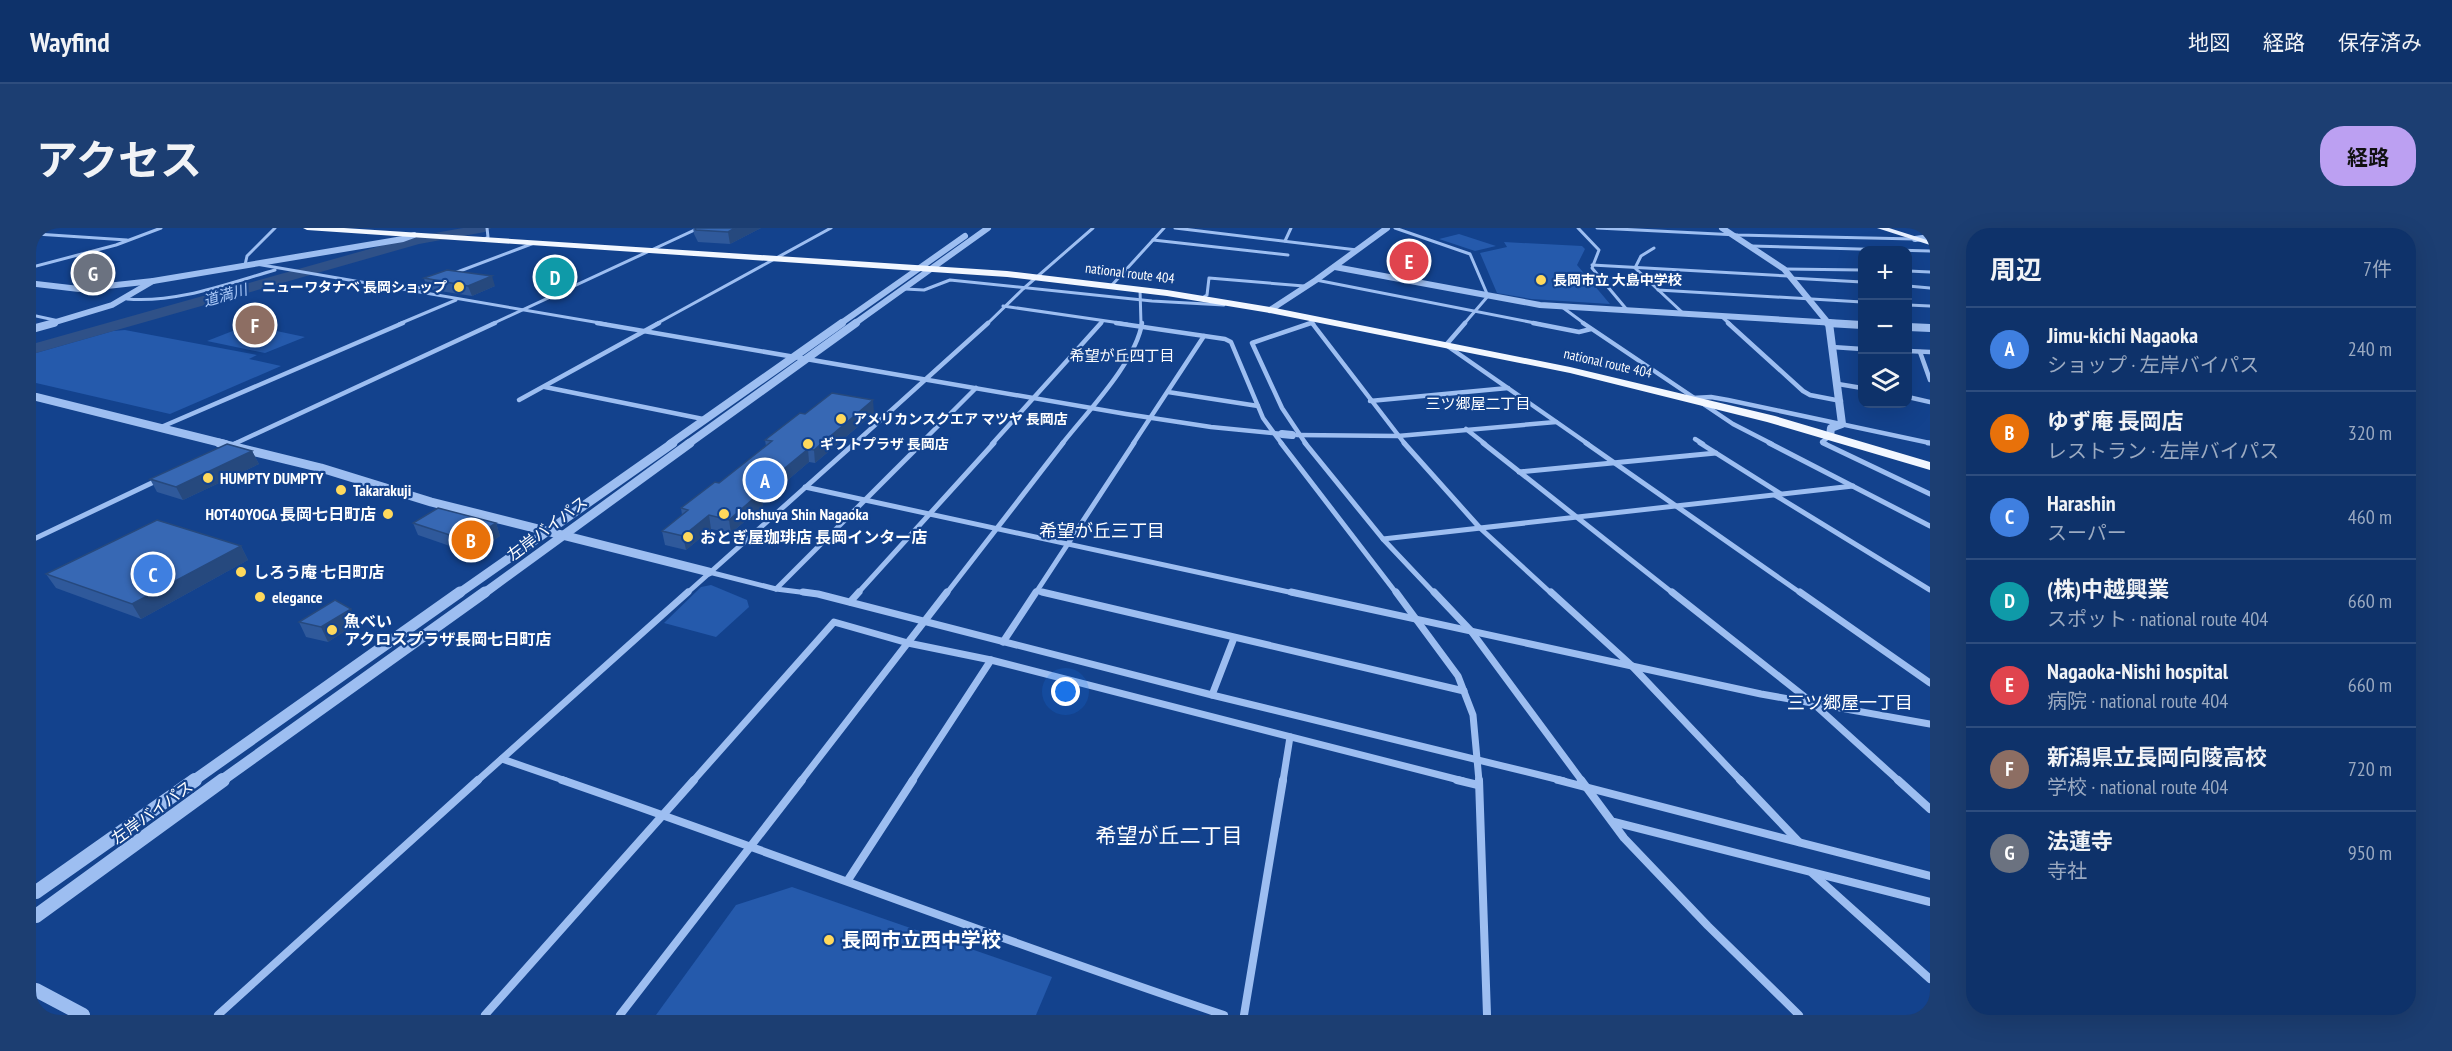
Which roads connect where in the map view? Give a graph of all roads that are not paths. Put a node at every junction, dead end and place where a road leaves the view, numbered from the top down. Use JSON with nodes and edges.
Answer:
{"nodes":[{"id":1,"x":161,"y":228,"type":"edge"},
{"id":2,"x":275,"y":228,"type":"edge"},
{"id":3,"x":307,"y":228,"type":"edge"},
{"id":4,"x":487,"y":228,"type":"edge"},
{"id":5,"x":699,"y":228,"type":"edge"},
{"id":6,"x":831,"y":228,"type":"edge"},
{"id":7,"x":976,"y":228,"type":"edge"},
{"id":8,"x":988,"y":228,"type":"edge"},
{"id":9,"x":1093,"y":228,"type":"edge"},
{"id":10,"x":1164,"y":228,"type":"edge"},
{"id":11,"x":1175,"y":228,"type":"edge"},
{"id":12,"x":1291,"y":228,"type":"edge"},
{"id":13,"x":1387,"y":228,"type":"edge"},
{"id":14,"x":1395,"y":228,"type":"edge"},
{"id":15,"x":1578,"y":228,"type":"edge"},
{"id":16,"x":1597,"y":228,"type":"edge"},
{"id":17,"x":1722,"y":228,"type":"edge"},
{"id":18,"x":1881,"y":228,"type":"edge"},
{"id":19,"x":1923,"y":228,"type":"edge"},
{"id":20,"x":1930,"y":231,"type":"edge"},
{"id":21,"x":36,"y":234,"type":"edge"},
{"id":22,"x":1731,"y":235,"type":"junction"},
{"id":23,"x":418,"y":236,"type":"junction"},
{"id":24,"x":1930,"y":237,"type":"edge"},
{"id":25,"x":1915,"y":239,"type":"junction"},
{"id":26,"x":131,"y":240,"type":"junction"},
{"id":27,"x":485,"y":240,"type":"junction"},
{"id":28,"x":1153,"y":240,"type":"junction"},
{"id":29,"x":1285,"y":241,"type":"junction"},
{"id":30,"x":534,"y":243,"type":"junction"},
{"id":31,"x":1930,"y":243,"type":"edge"},
{"id":32,"x":1751,"y":246,"type":"junction"},
{"id":33,"x":1654,"y":248,"type":"dead end"},
{"id":34,"x":654,"y":250,"type":"junction"},
{"id":35,"x":1357,"y":250,"type":"junction"},
{"id":36,"x":1930,"y":251,"type":"edge"},
{"id":37,"x":1288,"y":255,"type":"dead end"},
{"id":38,"x":777,"y":258,"type":"junction"},
{"id":39,"x":253,"y":263,"type":"junction"},
{"id":40,"x":245,"y":265,"type":"junction"},
{"id":41,"x":1592,"y":265,"type":"junction"},
{"id":42,"x":36,"y":266,"type":"edge"},
{"id":43,"x":1335,"y":267,"type":"junction"},
{"id":44,"x":919,"y":268,"type":"junction"},
{"id":45,"x":1635,"y":268,"type":"junction"},
{"id":46,"x":278,"y":269,"type":"junction"},
{"id":47,"x":931,"y":269,"type":"junction"},
{"id":48,"x":1784,"y":269,"type":"junction"},
{"id":49,"x":1858,"y":270,"type":"edge"},
{"id":50,"x":1912,"y":271,"type":"edge"},
{"id":51,"x":1930,"y":272,"type":"edge"},
{"id":52,"x":451,"y":275,"type":"edge"},
{"id":53,"x":1039,"y":277,"type":"junction"},
{"id":54,"x":1789,"y":277,"type":"junction"},
{"id":55,"x":441,"y":279,"type":"edge"},
{"id":56,"x":153,"y":280,"type":"junction"},
{"id":57,"x":1316,"y":280,"type":"junction"},
{"id":58,"x":1858,"y":282,"type":"edge"},
{"id":59,"x":36,"y":284,"type":"edge"},
{"id":60,"x":1112,"y":285,"type":"junction"},
{"id":61,"x":1304,"y":286,"type":"junction"},
{"id":62,"x":1912,"y":286,"type":"edge"},
{"id":63,"x":1930,"y":288,"type":"edge"},
{"id":64,"x":905,"y":289,"type":"junction"},
{"id":65,"x":1023,"y":289,"type":"junction"},
{"id":66,"x":1140,"y":289,"type":"junction"},
{"id":67,"x":1658,"y":290,"type":"junction"},
{"id":68,"x":410,"y":291,"type":"junction"},
{"id":69,"x":1488,"y":296,"type":"junction"},
{"id":70,"x":1202,"y":298,"type":"junction"},
{"id":71,"x":127,"y":299,"type":"junction"},
{"id":72,"x":1811,"y":299,"type":"junction"},
{"id":73,"x":456,"y":300,"type":"junction"},
{"id":74,"x":1142,"y":300,"type":"junction"},
{"id":75,"x":1858,"y":302,"type":"edge"},
{"id":76,"x":1242,"y":305,"type":"junction"},
{"id":77,"x":1912,"y":305,"type":"edge"},
{"id":78,"x":1003,"y":306,"type":"junction"},
{"id":79,"x":1930,"y":306,"type":"edge"},
{"id":80,"x":1562,"y":307,"type":"junction"},
{"id":81,"x":1270,"y":310,"type":"junction"},
{"id":82,"x":1628,"y":310,"type":"junction"},
{"id":83,"x":523,"y":311,"type":"junction"},
{"id":84,"x":1474,"y":312,"type":"junction"},
{"id":85,"x":1684,"y":314,"type":"junction"},
{"id":86,"x":36,"y":316,"type":"edge"},
{"id":87,"x":1722,"y":317,"type":"junction"},
{"id":88,"x":59,"y":321,"type":"junction"},
{"id":89,"x":1103,"y":321,"type":"junction"},
{"id":90,"x":1310,"y":321,"type":"junction"},
{"id":91,"x":1829,"y":323,"type":"junction"},
{"id":92,"x":1858,"y":325,"type":"edge"},
{"id":93,"x":1142,"y":327,"type":"junction"},
{"id":94,"x":1912,"y":327,"type":"edge"},
{"id":95,"x":36,"y":328,"type":"edge"},
{"id":96,"x":1930,"y":328,"type":"edge"},
{"id":97,"x":1591,"y":329,"type":"junction"},
{"id":98,"x":645,"y":332,"type":"junction"},
{"id":99,"x":1204,"y":336,"type":"junction"},
{"id":100,"x":1446,"y":345,"type":"junction"},
{"id":101,"x":1832,"y":347,"type":"junction"},
{"id":102,"x":1858,"y":349,"type":"edge"},
{"id":103,"x":1912,"y":351,"type":"edge"},
{"id":104,"x":1920,"y":352,"type":"junction"},
{"id":105,"x":1930,"y":352,"type":"edge"},
{"id":106,"x":794,"y":357,"type":"junction"},
{"id":107,"x":807,"y":360,"type":"junction"},
{"id":108,"x":925,"y":379,"type":"junction"},
{"id":109,"x":1930,"y":380,"type":"edge"},
{"id":110,"x":1838,"y":384,"type":"junction"},
{"id":111,"x":545,"y":386,"type":"junction"},
{"id":112,"x":1858,"y":387,"type":"edge"},
{"id":113,"x":976,"y":388,"type":"junction"},
{"id":114,"x":1509,"y":388,"type":"junction"},
{"id":115,"x":1168,"y":392,"type":"junction"},
{"id":116,"x":36,"y":397,"type":"edge"},
{"id":117,"x":1035,"y":398,"type":"junction"},
{"id":118,"x":1912,"y":398,"type":"edge"},
{"id":119,"x":1693,"y":399,"type":"junction"},
{"id":120,"x":519,"y":400,"type":"dead end"},
{"id":121,"x":1370,"y":400,"type":"junction"},
{"id":122,"x":1841,"y":401,"type":"junction"},
{"id":123,"x":1930,"y":402,"type":"edge"},
{"id":124,"x":1258,"y":406,"type":"junction"},
{"id":125,"x":1091,"y":408,"type":"junction"},
{"id":126,"x":1151,"y":418,"type":"junction"},
{"id":127,"x":703,"y":419,"type":"junction"},
{"id":128,"x":1557,"y":422,"type":"junction"},
{"id":129,"x":1842,"y":424,"type":"junction"},
{"id":130,"x":158,"y":428,"type":"junction"},
{"id":131,"x":1466,"y":429,"type":"junction"},
{"id":132,"x":1278,"y":434,"type":"junction"},
{"id":133,"x":1295,"y":435,"type":"junction"},
{"id":134,"x":1398,"y":436,"type":"junction"},
{"id":135,"x":1830,"y":436,"type":"junction"},
{"id":136,"x":1695,"y":439,"type":"dead end"},
{"id":137,"x":1930,"y":442,"type":"edge"},
{"id":138,"x":230,"y":446,"type":"junction"},
{"id":139,"x":220,"y":451,"type":"edge"},
{"id":140,"x":1716,"y":453,"type":"junction"},
{"id":141,"x":1615,"y":462,"type":"junction"},
{"id":142,"x":1930,"y":466,"type":"edge"},
{"id":143,"x":1518,"y":472,"type":"junction"},
{"id":144,"x":168,"y":475,"type":"edge"},
{"id":145,"x":1853,"y":486,"type":"junction"},
{"id":146,"x":805,"y":487,"type":"junction"},
{"id":147,"x":1930,"y":494,"type":"edge"},
{"id":148,"x":1778,"y":495,"type":"junction"},
{"id":149,"x":864,"y":500,"type":"junction"},
{"id":150,"x":1678,"y":506,"type":"junction"},
{"id":151,"x":930,"y":514,"type":"junction"},
{"id":152,"x":1579,"y":516,"type":"junction"},
{"id":153,"x":1930,"y":526,"type":"edge"},
{"id":154,"x":996,"y":528,"type":"junction"},
{"id":155,"x":1480,"y":528,"type":"junction"},
{"id":156,"x":547,"y":531,"type":"junction"},
{"id":157,"x":563,"y":535,"type":"junction"},
{"id":158,"x":36,"y":538,"type":"edge"},
{"id":159,"x":1383,"y":538,"type":"junction"},
{"id":160,"x":1068,"y":543,"type":"junction"},
{"id":161,"x":709,"y":572,"type":"junction"},
{"id":162,"x":776,"y":589,"type":"junction"},
{"id":163,"x":1930,"y":590,"type":"edge"},
{"id":164,"x":1037,"y":591,"type":"junction"},
{"id":165,"x":850,"y":602,"type":"junction"},
{"id":166,"x":1416,"y":619,"type":"junction"},
{"id":167,"x":924,"y":621,"type":"junction"},
{"id":168,"x":1472,"y":631,"type":"junction"},
{"id":169,"x":1234,"y":638,"type":"junction"},
{"id":170,"x":1003,"y":642,"type":"junction"},
{"id":171,"x":908,"y":643,"type":"junction"},
{"id":172,"x":991,"y":660,"type":"junction"},
{"id":173,"x":1631,"y":665,"type":"junction"},
{"id":174,"x":1930,"y":683,"type":"edge"},
{"id":175,"x":1464,"y":691,"type":"junction"},
{"id":176,"x":1212,"y":695,"type":"junction"},
{"id":177,"x":1815,"y":705,"type":"junction"},
{"id":178,"x":1930,"y":724,"type":"edge"},
{"id":179,"x":1290,"y":737,"type":"junction"},
{"id":180,"x":502,"y":759,"type":"junction"},
{"id":181,"x":1478,"y":759,"type":"junction"},
{"id":182,"x":1478,"y":785,"type":"junction"},
{"id":183,"x":1587,"y":788,"type":"junction"},
{"id":184,"x":1930,"y":809,"type":"edge"},
{"id":185,"x":663,"y":814,"type":"junction"},
{"id":186,"x":1613,"y":821,"type":"junction"},
{"id":187,"x":1800,"y":842,"type":"junction"},
{"id":188,"x":751,"y":845,"type":"junction"},
{"id":189,"x":1811,"y":872,"type":"junction"},
{"id":190,"x":1930,"y":876,"type":"edge"},
{"id":191,"x":848,"y":880,"type":"junction"},
{"id":192,"x":36,"y":892,"type":"edge"},
{"id":193,"x":1930,"y":902,"type":"edge"},
{"id":194,"x":36,"y":916,"type":"edge"},
{"id":195,"x":1930,"y":979,"type":"edge"},
{"id":196,"x":36,"y":990,"type":"edge"},
{"id":197,"x":83,"y":1015,"type":"edge"},
{"id":198,"x":218,"y":1015,"type":"edge"},
{"id":199,"x":485,"y":1015,"type":"edge"},
{"id":200,"x":620,"y":1015,"type":"edge"},
{"id":201,"x":1224,"y":1015,"type":"edge"},
{"id":202,"x":1244,"y":1015,"type":"edge"},
{"id":203,"x":1487,"y":1015,"type":"edge"},
{"id":204,"x":1799,"y":1015,"type":"edge"}],
"edges":[{"from":1,"to":26,"type":"street"},
{"from":2,"to":40,"type":"street"},
{"from":3,"to":23,"type":"highway","name":"national route 404"},
{"from":4,"to":27,"type":"street"},
{"from":5,"to":34,"type":"street"},
{"from":6,"to":38,"type":"street"},
{"from":7,"to":44,"type":"street","name":"左岸バイパス"},
{"from":8,"to":47,"type":"street","name":"左岸バイパス"},
{"from":9,"to":53,"type":"street"},
{"from":10,"to":28,"type":"street"},
{"from":11,"to":29,"type":"street"},
{"from":12,"to":29,"type":"street"},
{"from":13,"to":35,"type":"street"},
{"from":14,"to":69,"type":"street"},
{"from":15,"to":41,"type":"street"},
{"from":16,"to":22,"type":"street"},
{"from":17,"to":22,"type":"street"},
{"from":18,"to":25,"type":"main road"},
{"from":19,"to":20,"type":"street"},
{"from":21,"to":26,"type":"street"},
{"from":22,"to":25,"type":"street"},
{"from":22,"to":32,"type":"street"},
{"from":23,"to":27,"type":"highway","name":"national route 404"},
{"from":23,"to":39,"type":"street"},
{"from":24,"to":25,"type":"street"},
{"from":25,"to":31,"type":"main road"},
{"from":26,"to":42,"type":"street"},
{"from":27,"to":30,"type":"highway","name":"national route 404"},
{"from":28,"to":37,"type":"street"},
{"from":28,"to":60,"type":"street"},
{"from":29,"to":35,"type":"street"},
{"from":30,"to":34,"type":"highway","name":"national route 404"},
{"from":30,"to":52,"type":"street"},
{"from":32,"to":36,"type":"street"},
{"from":32,"to":48,"type":"street"},
{"from":33,"to":45,"type":"street"},
{"from":34,"to":38,"type":"highway","name":"national route 404"},
{"from":34,"to":83,"type":"street"},
{"from":35,"to":43,"type":"street"},
{"from":38,"to":44,"type":"highway","name":"national route 404"},
{"from":38,"to":98,"type":"street"},
{"from":39,"to":40,"type":"street"},
{"from":39,"to":46,"type":"street"},
{"from":40,"to":56,"type":"street"},
{"from":41,"to":45,"type":"street"},
{"from":41,"to":82,"type":"street"},
{"from":43,"to":57,"type":"street"},
{"from":43,"to":69,"type":"street"},
{"from":44,"to":47,"type":"highway","name":"national route 404"},
{"from":44,"to":106,"type":"street","name":"左岸バイパス"},
{"from":45,"to":54,"type":"street"},
{"from":45,"to":67,"type":"street"},
{"from":46,"to":68,"type":"street"},
{"from":46,"to":71,"type":"street"},
{"from":47,"to":53,"type":"highway","name":"national route 404"},
{"from":47,"to":64,"type":"street","name":"左岸バイパス"},
{"from":48,"to":49,"type":"street"},
{"from":48,"to":54,"type":"street"},
{"from":50,"to":51,"type":"street"},
{"from":53,"to":60,"type":"highway","name":"national route 404"},
{"from":53,"to":65,"type":"street"},
{"from":54,"to":58,"type":"street"},
{"from":54,"to":72,"type":"street"},
{"from":55,"to":68,"type":"street"},
{"from":56,"to":59,"type":"street"},
{"from":56,"to":71,"type":"street"},
{"from":57,"to":61,"type":"street"},
{"from":57,"to":84,"type":"street"},
{"from":60,"to":66,"type":"highway","name":"national route 404"},
{"from":61,"to":70,"type":"street"},
{"from":61,"to":81,"type":"street"},
{"from":62,"to":63,"type":"street"},
{"from":64,"to":65,"type":"street"},
{"from":64,"to":107,"type":"street","name":"左岸バイパス"},
{"from":65,"to":74,"type":"street"},
{"from":65,"to":78,"type":"street"},
{"from":66,"to":70,"type":"highway","name":"national route 404"},
{"from":66,"to":74,"type":"street"},
{"from":67,"to":72,"type":"street"},
{"from":67,"to":85,"type":"street"},
{"from":68,"to":73,"type":"street"},
{"from":69,"to":80,"type":"street"},
{"from":69,"to":84,"type":"street"},
{"from":70,"to":76,"type":"highway","name":"national route 404"},
{"from":71,"to":88,"type":"street"},
{"from":72,"to":75,"type":"street"},
{"from":72,"to":91,"type":"street"},
{"from":73,"to":83,"type":"street"},
{"from":73,"to":130,"type":"street"},
{"from":74,"to":76,"type":"street"},
{"from":74,"to":93,"type":"street"},
{"from":76,"to":81,"type":"highway","name":"national route 404"},
{"from":77,"to":79,"type":"street"},
{"from":78,"to":89,"type":"street"},
{"from":78,"to":108,"type":"street"},
{"from":80,"to":82,"type":"street"},
{"from":80,"to":97,"type":"street"},
{"from":81,"to":90,"type":"highway","name":"national route 404"},
{"from":82,"to":85,"type":"street"},
{"from":83,"to":98,"type":"street"},
{"from":83,"to":138,"type":"street"},
{"from":84,"to":97,"type":"street"},
{"from":84,"to":100,"type":"street"},
{"from":85,"to":87,"type":"street"},
{"from":86,"to":88,"type":"street"},
{"from":87,"to":91,"type":"street"},
{"from":87,"to":122,"type":"street"},
{"from":88,"to":95,"type":"street"},
{"from":89,"to":93,"type":"street"},
{"from":89,"to":117,"type":"street"},
{"from":90,"to":100,"type":"highway","name":"national route 404"},
{"from":90,"to":121,"type":"street"},
{"from":90,"to":133,"type":"street"},
{"from":91,"to":92,"type":"street"},
{"from":91,"to":101,"type":"street"},
{"from":93,"to":99,"type":"street"},
{"from":93,"to":125,"type":"street"},
{"from":94,"to":96,"type":"street"},
{"from":97,"to":119,"type":"street"},
{"from":98,"to":106,"type":"street"},
{"from":98,"to":111,"type":"street"},
{"from":99,"to":115,"type":"street"},
{"from":99,"to":124,"type":"street"},
{"from":100,"to":114,"type":"street"},
{"from":100,"to":119,"type":"highway","name":"national route 404"},
{"from":101,"to":102,"type":"street"},
{"from":101,"to":110,"type":"street"},
{"from":103,"to":104,"type":"street"},
{"from":104,"to":105,"type":"street"},
{"from":104,"to":109,"type":"street"},
{"from":106,"to":107,"type":"street"},
{"from":106,"to":127,"type":"street","name":"左岸バイパス"},
{"from":107,"to":108,"type":"street"},
{"from":107,"to":157,"type":"street","name":"左岸バイパス"},
{"from":108,"to":113,"type":"street"},
{"from":108,"to":146,"type":"street"},
{"from":110,"to":112,"type":"street"},
{"from":110,"to":122,"type":"street"},
{"from":111,"to":120,"type":"street"},
{"from":111,"to":127,"type":"street"},
{"from":113,"to":117,"type":"street"},
{"from":113,"to":149,"type":"street"},
{"from":114,"to":121,"type":"street"},
{"from":114,"to":128,"type":"street"},
{"from":115,"to":124,"type":"street"},
{"from":115,"to":126,"type":"street"},
{"from":116,"to":130,"type":"street"},
{"from":117,"to":125,"type":"street"},
{"from":117,"to":151,"type":"street"},
{"from":118,"to":123,"type":"street"},
{"from":119,"to":129,"type":"street"},
{"from":119,"to":135,"type":"highway","name":"national route 404"},
{"from":119,"to":145,"type":"street"},
{"from":121,"to":134,"type":"street"},
{"from":122,"to":129,"type":"street"},
{"from":124,"to":132,"type":"street"},
{"from":125,"to":126,"type":"street"},
{"from":125,"to":154,"type":"street"},
{"from":126,"to":132,"type":"street"},
{"from":126,"to":160,"type":"street"},
{"from":127,"to":156,"type":"street","name":"左岸バイパス"},
{"from":128,"to":131,"type":"street"},
{"from":128,"to":141,"type":"street"},
{"from":129,"to":135,"type":"street"},
{"from":129,"to":137,"type":"street"},
{"from":130,"to":138,"type":"street"},
{"from":131,"to":134,"type":"street"},
{"from":131,"to":143,"type":"street"},
{"from":132,"to":133,"type":"street"},
{"from":132,"to":166,"type":"street"},
{"from":133,"to":134,"type":"street"},
{"from":133,"to":159,"type":"street"},
{"from":134,"to":155,"type":"street"},
{"from":135,"to":142,"type":"highway","name":"national route 404"},
{"from":135,"to":147,"type":"street"},
{"from":136,"to":140,"type":"street"},
{"from":138,"to":139,"type":"street"},
{"from":138,"to":156,"type":"street"},
{"from":140,"to":141,"type":"street"},
{"from":140,"to":148,"type":"street"},
{"from":141,"to":143,"type":"street"},
{"from":141,"to":150,"type":"street"},
{"from":143,"to":152,"type":"street"},
{"from":144,"to":158,"type":"street"},
{"from":145,"to":148,"type":"street"},
{"from":145,"to":153,"type":"street"},
{"from":146,"to":149,"type":"street"},
{"from":146,"to":161,"type":"street"},
{"from":148,"to":150,"type":"street"},
{"from":148,"to":163,"type":"street"},
{"from":149,"to":151,"type":"street"},
{"from":149,"to":162,"type":"street"},
{"from":150,"to":152,"type":"street"},
{"from":150,"to":174,"type":"street"},
{"from":151,"to":154,"type":"street"},
{"from":151,"to":165,"type":"street"},
{"from":152,"to":155,"type":"street"},
{"from":152,"to":177,"type":"street"},
{"from":154,"to":160,"type":"street"},
{"from":154,"to":167,"type":"street"},
{"from":155,"to":159,"type":"street"},
{"from":155,"to":173,"type":"street"},
{"from":156,"to":157,"type":"street"},
{"from":156,"to":192,"type":"street","name":"左岸バイパス"},
{"from":157,"to":161,"type":"street"},
{"from":157,"to":194,"type":"street","name":"左岸バイパス"},
{"from":159,"to":168,"type":"street"},
{"from":160,"to":164,"type":"street"},
{"from":160,"to":166,"type":"street"},
{"from":161,"to":162,"type":"street"},
{"from":161,"to":180,"type":"street"},
{"from":162,"to":165,"type":"street"},
{"from":164,"to":169,"type":"street"},
{"from":164,"to":170,"type":"street"},
{"from":165,"to":167,"type":"street"},
{"from":166,"to":168,"type":"street"},
{"from":166,"to":175,"type":"street"},
{"from":167,"to":170,"type":"street"},
{"from":167,"to":171,"type":"street"},
{"from":168,"to":173,"type":"street"},
{"from":168,"to":183,"type":"street"},
{"from":169,"to":175,"type":"street"},
{"from":169,"to":176,"type":"street"},
{"from":170,"to":176,"type":"street"},
{"from":171,"to":172,"type":"street"},
{"from":171,"to":185,"type":"street"},
{"from":171,"to":188,"type":"street"},
{"from":172,"to":179,"type":"street"},
{"from":172,"to":191,"type":"street"},
{"from":173,"to":177,"type":"street"},
{"from":173,"to":187,"type":"street"},
{"from":175,"to":181,"type":"street"},
{"from":176,"to":181,"type":"street"},
{"from":177,"to":178,"type":"street"},
{"from":177,"to":184,"type":"street"},
{"from":179,"to":182,"type":"street"},
{"from":179,"to":202,"type":"street"},
{"from":180,"to":185,"type":"street"},
{"from":180,"to":198,"type":"street"},
{"from":181,"to":182,"type":"street"},
{"from":181,"to":183,"type":"street"},
{"from":182,"to":203,"type":"street"},
{"from":183,"to":186,"type":"street"},
{"from":183,"to":187,"type":"street"},
{"from":185,"to":188,"type":"street"},
{"from":185,"to":199,"type":"street"},
{"from":186,"to":189,"type":"street"},
{"from":186,"to":204,"type":"street"},
{"from":187,"to":190,"type":"street"},
{"from":188,"to":191,"type":"street"},
{"from":188,"to":200,"type":"street"},
{"from":189,"to":193,"type":"street"},
{"from":189,"to":195,"type":"street"},
{"from":191,"to":201,"type":"street"},
{"from":196,"to":197,"type":"street"}]}
